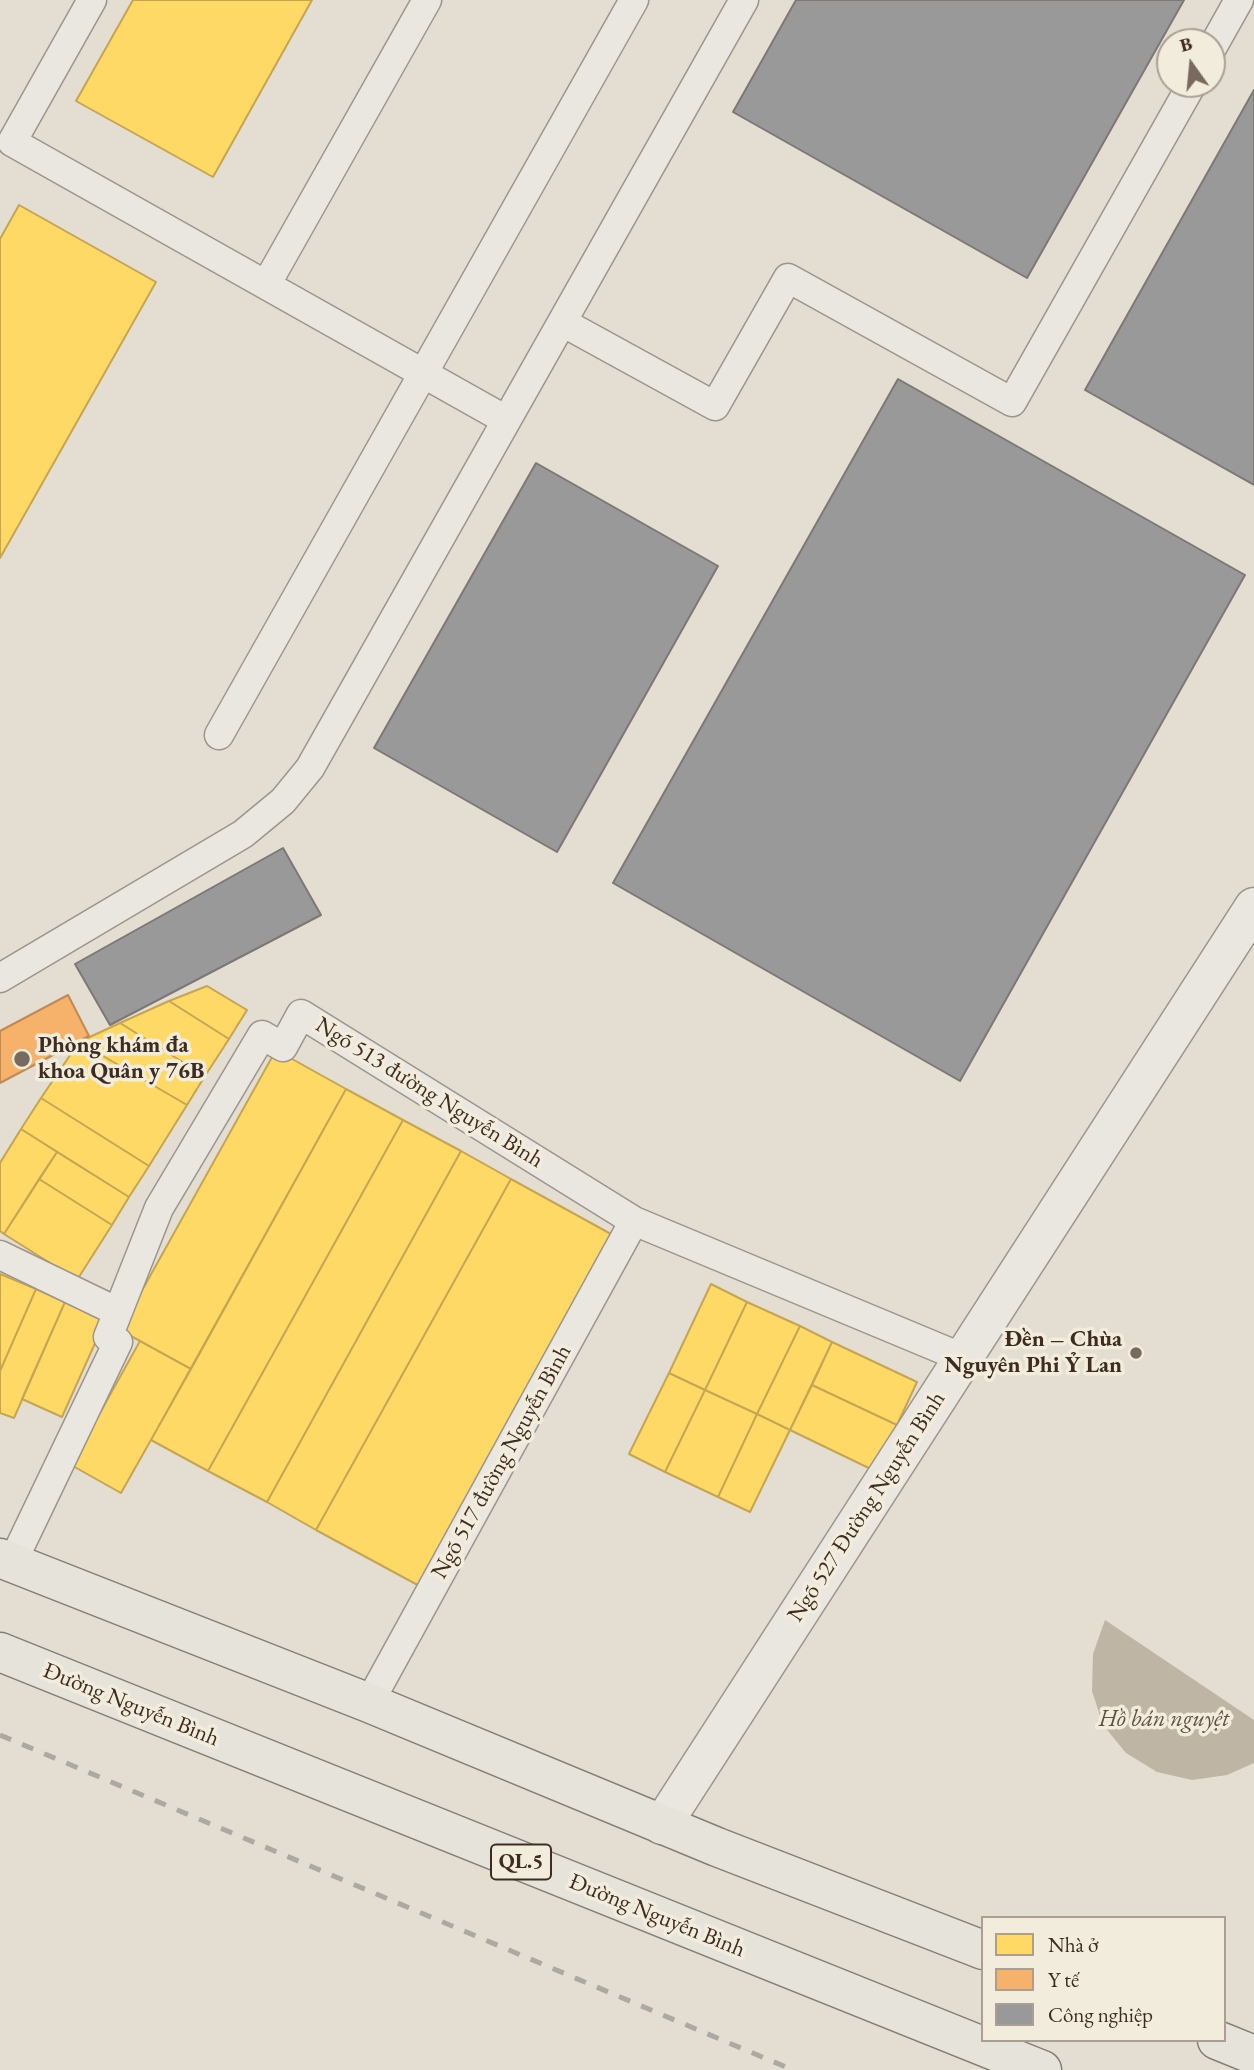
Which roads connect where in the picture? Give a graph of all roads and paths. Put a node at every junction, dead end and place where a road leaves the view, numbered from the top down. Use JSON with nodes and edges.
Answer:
{"nodes":[{"id":1,"x":92,"y":0,"type":"edge"},
{"id":2,"x":427,"y":0,"type":"edge"},
{"id":3,"x":634,"y":0,"type":"edge"},
{"id":4,"x":744,"y":0,"type":"edge"},
{"id":5,"x":1239,"y":0,"type":"edge"},
{"id":6,"x":1223,"y":28,"type":"edge"},
{"id":7,"x":1184,"y":98,"type":"edge"},
{"id":8,"x":267,"y":285,"type":"junction"},
{"id":9,"x":562,"y":322,"type":"junction"},
{"id":10,"x":423,"y":373,"type":"junction"},
{"id":11,"x":506,"y":420,"type":"junction"},
{"id":12,"x":219,"y":735,"type":"dead end"},
{"id":13,"x":1254,"y":907,"type":"edge"},
{"id":14,"x":0,"y":978,"type":"edge"},
{"id":15,"x":634,"y":1221,"type":"junction"},
{"id":16,"x":0,"y":1255,"type":"edge"},
{"id":17,"x":118,"y":1312,"type":"junction"},
{"id":18,"x":963,"y":1358,"type":"junction"},
{"id":19,"x":6,"y":1560,"type":"edge"},
{"id":20,"x":0,"y":1652,"type":"edge"},
{"id":21,"x":369,"y":1703,"type":"junction"},
{"id":22,"x":662,"y":1825,"type":"junction"},
{"id":23,"x":981,"y":1949,"type":"edge"},
{"id":24,"x":1222,"y":2042,"type":"edge"},
{"id":25,"x":1254,"y":2054,"type":"edge"},
{"id":26,"x":1042,"y":2070,"type":"edge"}],
"edges":[{"from":1,"to":8,"type":"lane"},
{"from":2,"to":8,"type":"lane"},
{"from":3,"to":10,"type":"lane"},
{"from":4,"to":9,"type":"lane"},
{"from":5,"to":6,"type":"lane"},
{"from":7,"to":9,"type":"lane"},
{"from":8,"to":10,"type":"lane"},
{"from":9,"to":11,"type":"lane"},
{"from":10,"to":11,"type":"lane"},
{"from":10,"to":12,"type":"lane"},
{"from":11,"to":14,"type":"lane"},
{"from":13,"to":18,"type":"street","name":"Ngõ 527 Đường Nguyễn Bình"},
{"from":15,"to":17,"type":"lane","name":"Ngõ 513 đường Nguyễn Bình"},
{"from":15,"to":18,"type":"lane","name":"Ngõ 513 đường Nguyễn Bình"},
{"from":15,"to":21,"type":"lane","name":"Ngõ 517 đường Nguyễn Bình"},
{"from":16,"to":17,"type":"lane"},
{"from":17,"to":19,"type":"lane","name":"Ngõ 513 đường Nguyễn Bình"},
{"from":18,"to":22,"type":"street","name":"Ngõ 527 Đường Nguyễn Bình"},
{"from":19,"to":21,"type":"highway"},
{"from":20,"to":26,"type":"highway","name":"Đường Nguyễn Bình","number":"QL.5"},
{"from":21,"to":22,"type":"highway"},
{"from":22,"to":23,"type":"highway"},
{"from":24,"to":25,"type":"highway"}]}
